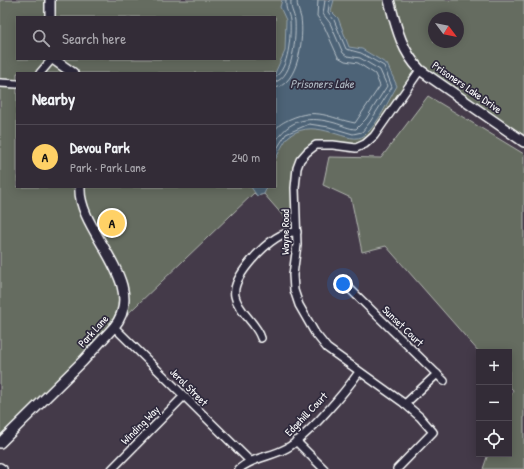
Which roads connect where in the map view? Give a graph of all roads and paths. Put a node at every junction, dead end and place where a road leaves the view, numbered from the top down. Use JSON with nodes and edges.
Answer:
{"nodes":[{"id":1,"x":50,"y":0,"type":"edge"},
{"id":2,"x":388,"y":0,"type":"edge"},
{"id":3,"x":50,"y":16,"type":"edge"},
{"id":4,"x":51,"y":60,"type":"edge"},
{"id":5,"x":54,"y":60,"type":"edge"},
{"id":6,"x":420,"y":70,"type":"junction"},
{"id":7,"x":41,"y":72,"type":"edge"},
{"id":8,"x":72,"y":72,"type":"edge"},
{"id":9,"x":0,"y":83,"type":"edge"},
{"id":10,"x":16,"y":84,"type":"edge"},
{"id":11,"x":524,"y":142,"type":"edge"},
{"id":12,"x":80,"y":188,"type":"edge"},
{"id":13,"x":297,"y":232,"type":"junction"},
{"id":14,"x":347,"y":286,"type":"dead end"},
{"id":15,"x":114,"y":327,"type":"junction"},
{"id":16,"x":261,"y":338,"type":"dead end"},
{"id":17,"x":359,"y":372,"type":"junction"},
{"id":18,"x":437,"y":374,"type":"junction"},
{"id":19,"x":444,"y":381,"type":"dead end"},
{"id":20,"x":183,"y":397,"type":"junction"},
{"id":21,"x":405,"y":404,"type":"junction"},
{"id":22,"x":296,"y":441,"type":"junction"},
{"id":23,"x":0,"y":443,"type":"edge"},
{"id":24,"x":250,"y":461,"type":"junction"},
{"id":25,"x":0,"y":467,"type":"edge"},
{"id":26,"x":2,"y":469,"type":"edge"},
{"id":27,"x":112,"y":469,"type":"edge"},
{"id":28,"x":239,"y":469,"type":"edge"},
{"id":29,"x":324,"y":469,"type":"edge"},
{"id":30,"x":397,"y":469,"type":"edge"}],
"edges":[{"from":1,"to":3,"type":"street"},
{"from":2,"to":6,"type":"street","name":"Prisoners Lake Drive"},
{"from":4,"to":7,"type":"street"},
{"from":5,"to":8,"type":"street"},
{"from":6,"to":11,"type":"street","name":"Prisoners Lake Drive"},
{"from":6,"to":13,"type":"street","name":"Wayne Road"},
{"from":9,"to":10,"type":"street"},
{"from":12,"to":15,"type":"street","name":"Park Lane"},
{"from":13,"to":16,"type":"street"},
{"from":13,"to":17,"type":"street","name":"Wayne Road"},
{"from":14,"to":18,"type":"street","name":"Sunset Court"},
{"from":15,"to":20,"type":"street","name":"Jerol Street"},
{"from":15,"to":23,"type":"street","name":"Park Lane"},
{"from":17,"to":21,"type":"street","name":"Wayne Road"},
{"from":17,"to":22,"type":"street","name":"Edgehill Court"},
{"from":18,"to":19,"type":"street","name":"Sunset Court"},
{"from":18,"to":21,"type":"street"},
{"from":20,"to":24,"type":"street","name":"Jerol Street"},
{"from":20,"to":27,"type":"street","name":"Winding Way"},
{"from":21,"to":30,"type":"street","name":"Wayne Road"},
{"from":22,"to":24,"type":"street","name":"Edgehill Court"},
{"from":22,"to":29,"type":"street"},
{"from":24,"to":28,"type":"street","name":"Edgehill Court"},
{"from":25,"to":26,"type":"street"}]}
